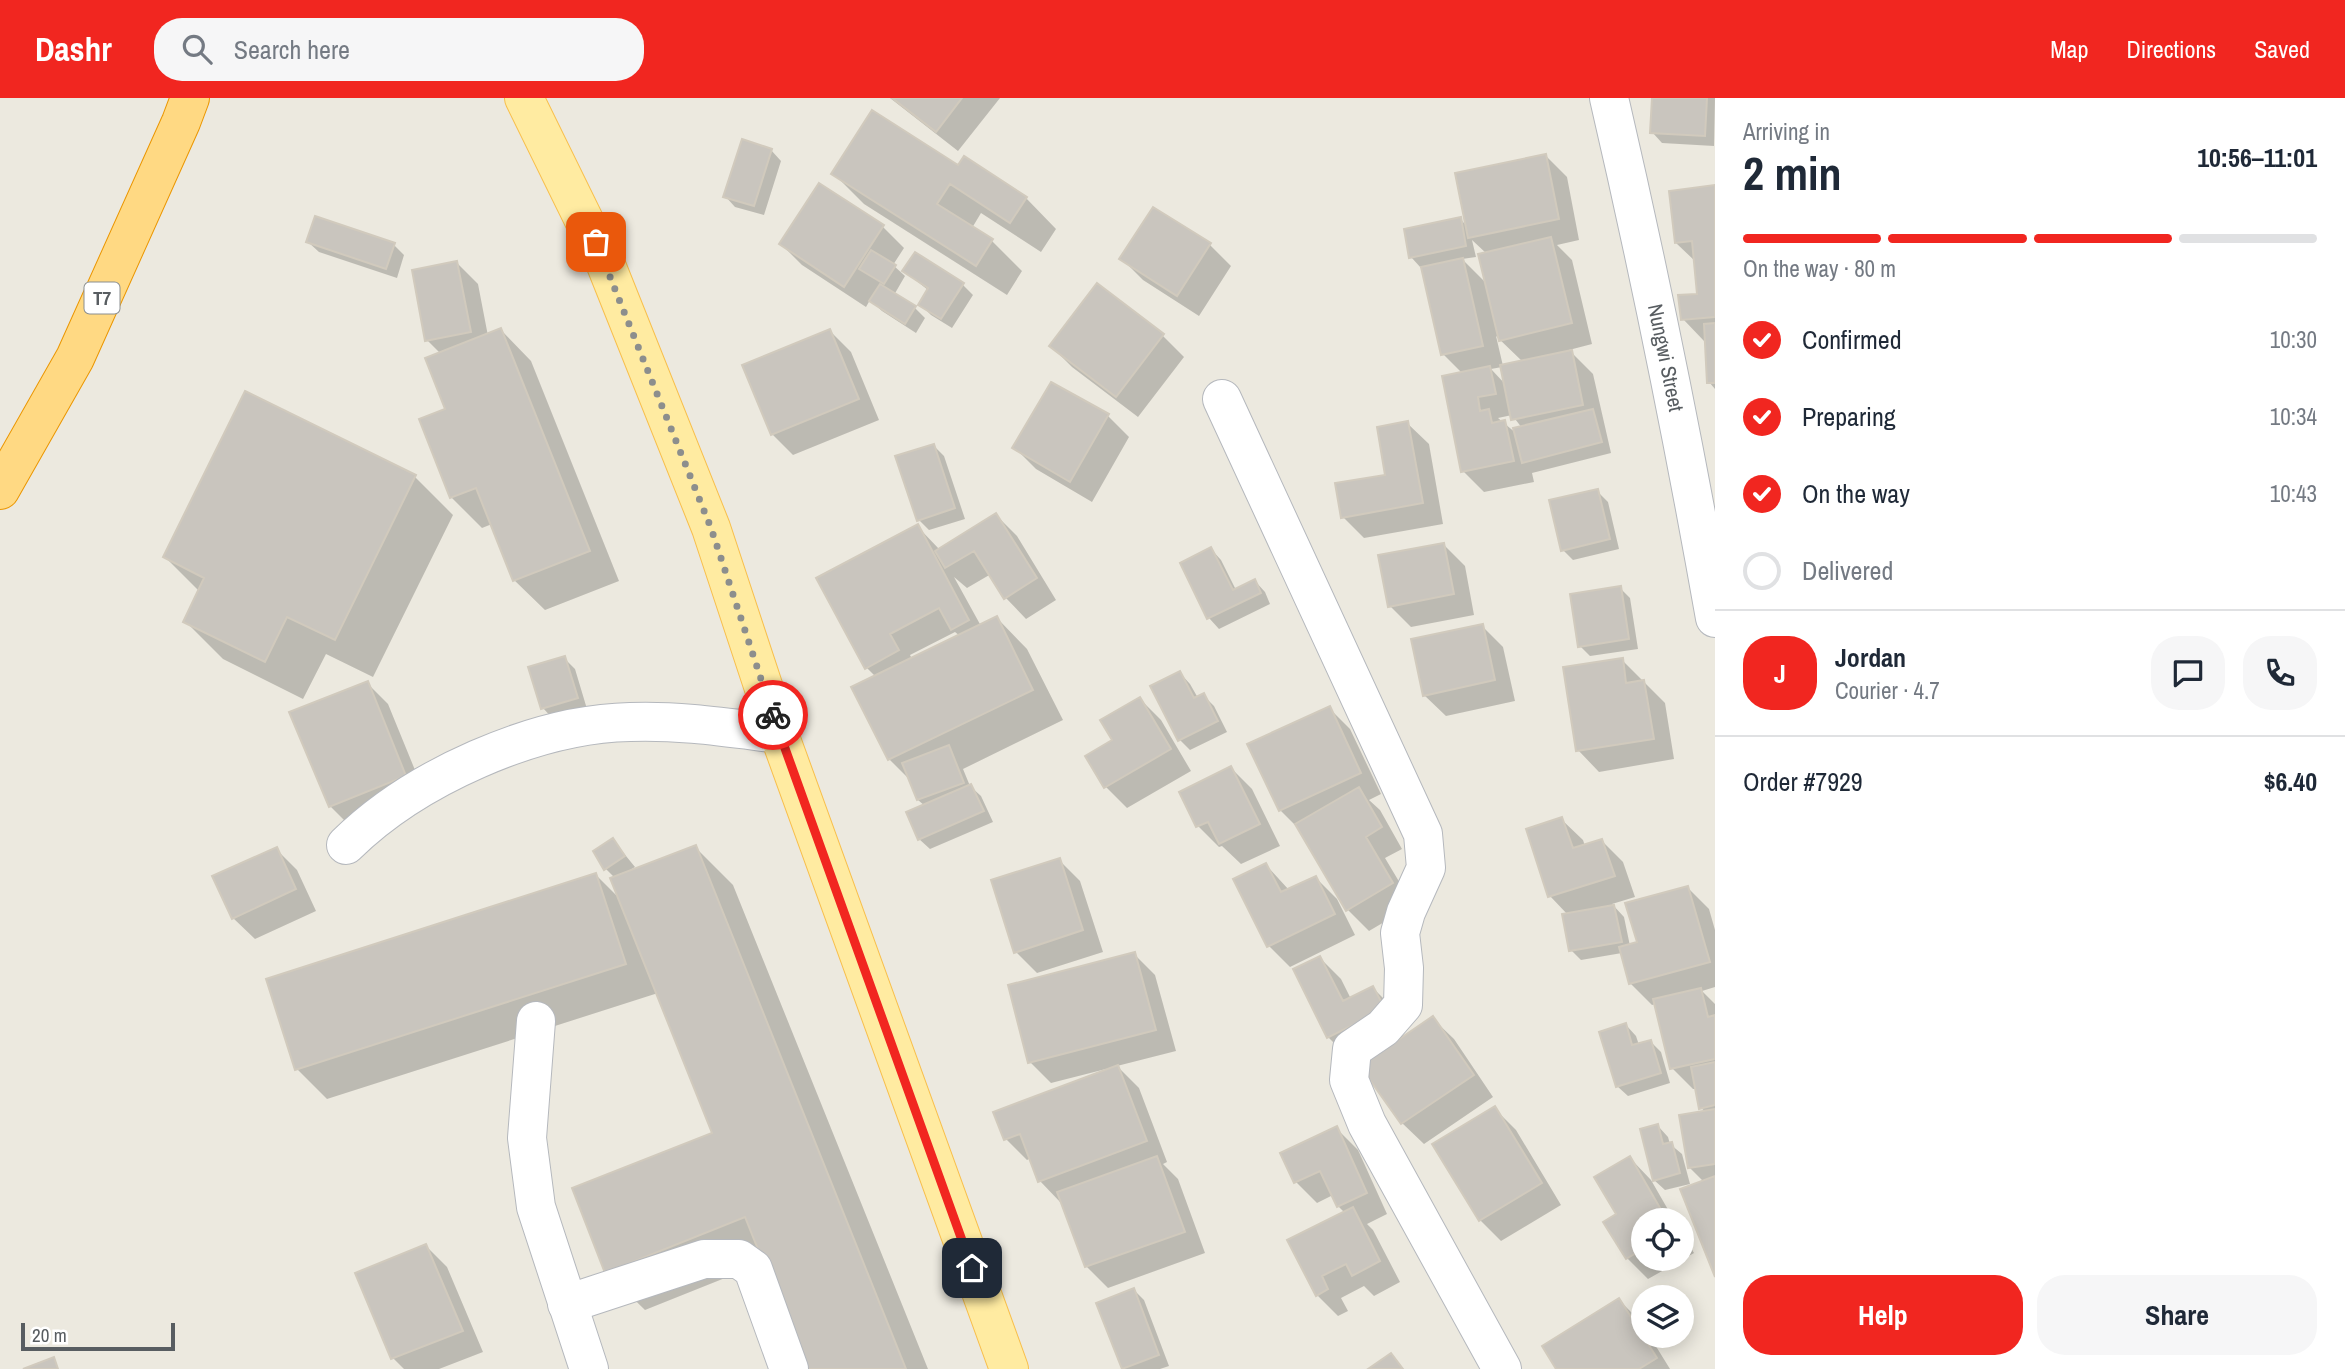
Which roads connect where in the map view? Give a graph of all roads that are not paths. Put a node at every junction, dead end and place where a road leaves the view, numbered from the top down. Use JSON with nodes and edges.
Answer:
{"nodes":[{"id":1,"x":190,"y":98,"type":"edge"},
{"id":2,"x":524,"y":98,"type":"edge"},
{"id":3,"x":1609,"y":98,"type":"edge"},
{"id":4,"x":1222,"y":399,"type":"dead end"},
{"id":5,"x":0,"y":490,"type":"edge"},
{"id":6,"x":1715,"y":618,"type":"edge"},
{"id":7,"x":779,"y":734,"type":"junction"},
{"id":8,"x":346,"y":845,"type":"dead end"},
{"id":9,"x":536,"y":1021,"type":"dead end"},
{"id":10,"x":567,"y":1304,"type":"junction"},
{"id":11,"x":589,"y":1369,"type":"edge"},
{"id":12,"x":789,"y":1369,"type":"edge"},
{"id":13,"x":1009,"y":1369,"type":"edge"},
{"id":14,"x":1502,"y":1369,"type":"edge"}],
"edges":[{"from":1,"to":5,"type":"highway","number":"T7"},
{"from":2,"to":7,"type":"main road"},
{"from":3,"to":6,"type":"street","name":"Nungwi Street"},
{"from":4,"to":14,"type":"street"},
{"from":7,"to":8,"type":"street"},
{"from":7,"to":13,"type":"main road"},
{"from":9,"to":10,"type":"street"},
{"from":10,"to":11,"type":"street"},
{"from":10,"to":12,"type":"street"}]}
